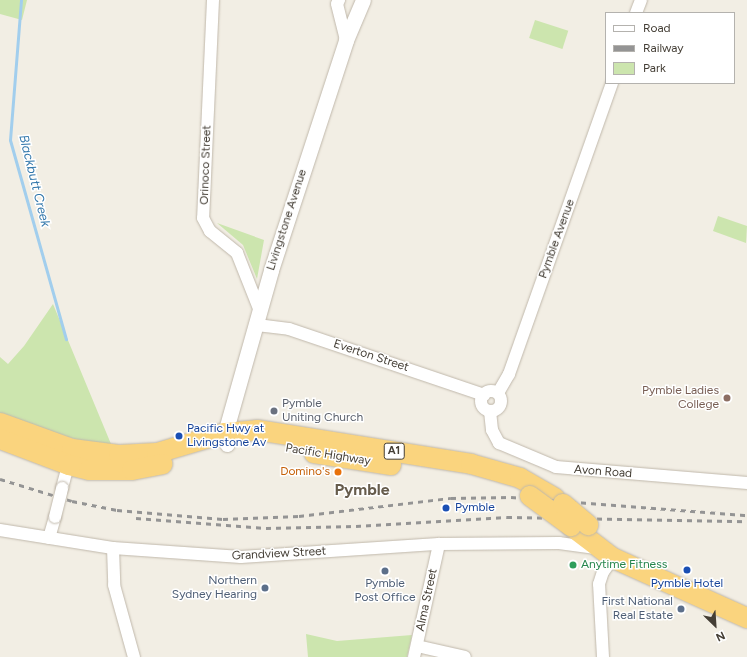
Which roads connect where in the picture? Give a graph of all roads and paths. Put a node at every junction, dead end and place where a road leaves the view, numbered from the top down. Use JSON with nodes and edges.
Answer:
{"nodes":[{"id":1,"x":213,"y":0,"type":"edge"},
{"id":2,"x":339,"y":0,"type":"edge"},
{"id":3,"x":363,"y":0,"type":"edge"},
{"id":4,"x":641,"y":0,"type":"edge"},
{"id":5,"x":636,"y":12,"type":"edge"},
{"id":6,"x":346,"y":40,"type":"junction"},
{"id":7,"x":612,"y":84,"type":"edge"},
{"id":8,"x":258,"y":318,"type":"junction"},
{"id":9,"x":498,"y":393,"type":"junction"},
{"id":10,"x":484,"y":395,"type":"junction"},
{"id":11,"x":490,"y":411,"type":"junction"},
{"id":12,"x":0,"y":423,"type":"edge"},
{"id":13,"x":226,"y":438,"type":"junction"},
{"id":14,"x":0,"y":439,"type":"edge"},
{"id":15,"x":70,"y":457,"type":"junction"},
{"id":16,"x":747,"y":483,"type":"edge"},
{"id":17,"x":579,"y":525,"type":"junction"},
{"id":18,"x":0,"y":530,"type":"edge"},
{"id":19,"x":49,"y":538,"type":"junction"},
{"id":20,"x":559,"y":543,"type":"junction"},
{"id":21,"x":439,"y":544,"type":"junction"},
{"id":22,"x":113,"y":548,"type":"junction"},
{"id":23,"x":606,"y":553,"type":"junction"},
{"id":24,"x":747,"y":606,"type":"edge"},
{"id":25,"x":747,"y":618,"type":"edge"},
{"id":26,"x":416,"y":651,"type":"edge"},
{"id":27,"x":134,"y":657,"type":"edge"},
{"id":28,"x":465,"y":657,"type":"edge"},
{"id":29,"x":603,"y":657,"type":"edge"}],
"edges":[{"from":1,"to":8,"type":"street","name":"Orinoco Street"},
{"from":2,"to":6,"type":"street"},
{"from":3,"to":6,"type":"street","name":"Livingstone Avenue"},
{"from":4,"to":5,"type":"street"},
{"from":6,"to":8,"type":"street","name":"Livingstone Avenue"},
{"from":7,"to":9,"type":"street","name":"Pymble Avenue"},
{"from":8,"to":10,"type":"street","name":"Everton Street"},
{"from":8,"to":13,"type":"street","name":"Livingstone Avenue"},
{"from":9,"to":10,"type":"street"},
{"from":9,"to":11,"type":"street","name":"Pymble Avenue"},
{"from":10,"to":11,"type":"street"},
{"from":11,"to":16,"type":"street","name":"Avon Road"},
{"from":12,"to":15,"type":"highway","name":"Pacific Highway","number":"A1"},
{"from":13,"to":15,"type":"highway","name":"Pacific Highway","number":"A1"},
{"from":13,"to":17,"type":"highway","name":"Pacific Highway","number":"A1","bridge":true},
{"from":13,"to":17,"type":"highway","name":"Pacific Highway","number":"A1","bridge":true},
{"from":14,"to":15,"type":"highway","name":"Pacific Highway","number":"A1"},
{"from":15,"to":19,"type":"street","bridge":true},
{"from":17,"to":20,"type":"street"},
{"from":17,"to":23,"type":"highway","name":"Pacific Highway","number":"A1"},
{"from":17,"to":24,"type":"highway","name":"Pacific Highway","number":"A1"},
{"from":18,"to":19,"type":"street","name":"Grandview Street"},
{"from":19,"to":22,"type":"street","name":"Grandview Street"},
{"from":20,"to":21,"type":"street","name":"Grandview Street"},
{"from":20,"to":23,"type":"street","name":"Grandview Street"},
{"from":21,"to":22,"type":"street","name":"Grandview Street"},
{"from":21,"to":26,"type":"street","name":"Alma Street"},
{"from":22,"to":27,"type":"street"},
{"from":23,"to":25,"type":"highway","name":"Pacific Highway","number":"A1"},
{"from":23,"to":29,"type":"street"},
{"from":26,"to":28,"type":"street"}]}
